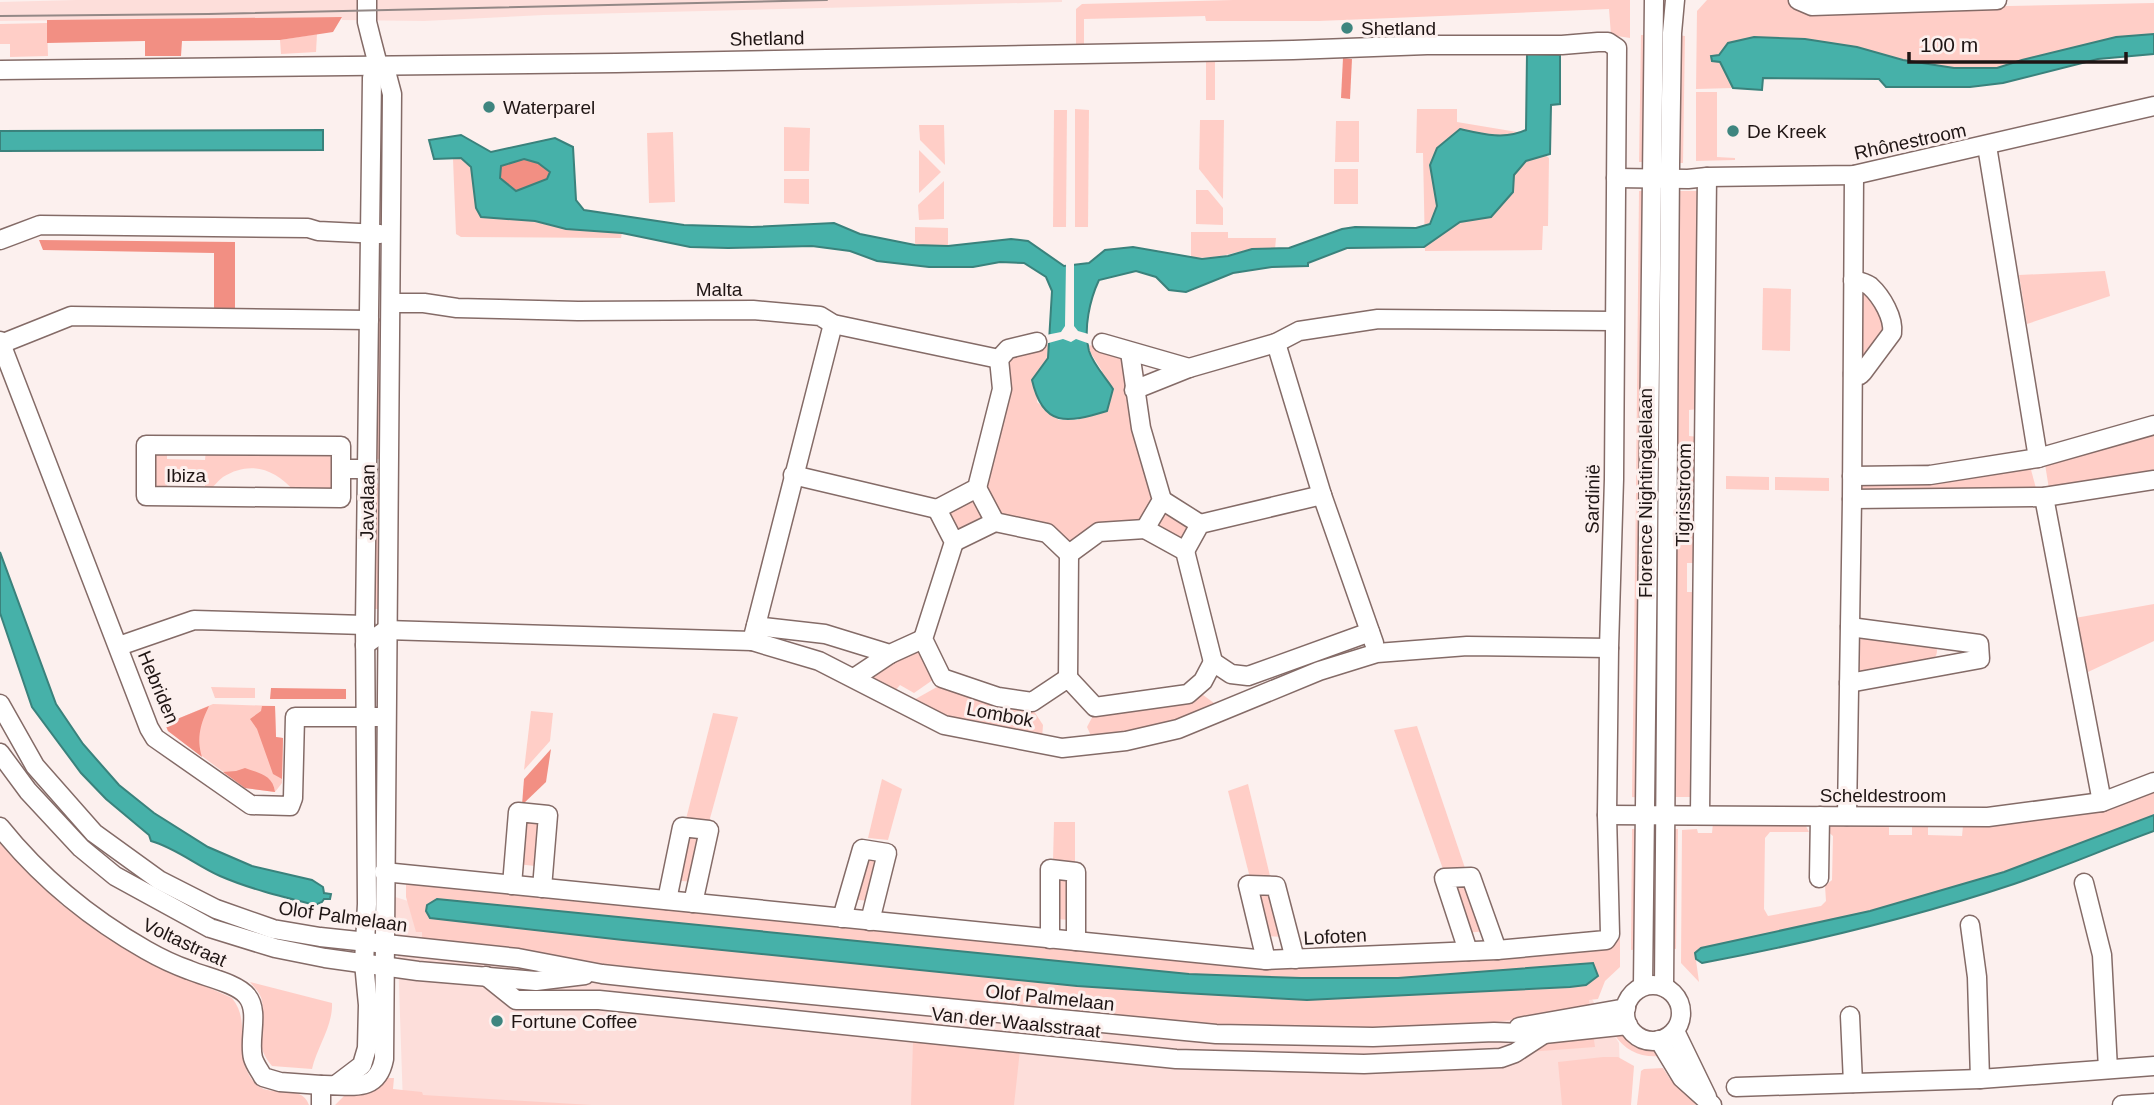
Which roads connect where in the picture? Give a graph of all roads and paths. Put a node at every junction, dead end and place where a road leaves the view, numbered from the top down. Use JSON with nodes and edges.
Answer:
{"nodes":[{"id":1,"x":367,"y":0,"type":"edge"},
{"id":2,"x":1654,"y":0,"type":"edge"},
{"id":3,"x":1675,"y":0,"type":"edge"},
{"id":4,"x":1798,"y":0,"type":"edge"},
{"id":5,"x":1997,"y":0,"type":"edge"},
{"id":6,"x":1617,"y":48,"type":"joint"},
{"id":7,"x":378,"y":65,"type":"junction"},
{"id":8,"x":0,"y":70,"type":"edge"},
{"id":9,"x":2154,"y":106,"type":"edge"},
{"id":10,"x":1987,"y":146,"type":"junction"},
{"id":11,"x":1854,"y":175,"type":"junction"},
{"id":12,"x":1707,"y":177,"type":"junction"},
{"id":13,"x":1616,"y":178,"type":"junction"},
{"id":14,"x":1661,"y":179,"type":"junction"},
{"id":15,"x":371,"y":233,"type":"junction"},
{"id":16,"x":391,"y":234,"type":"junction"},
{"id":17,"x":0,"y":240,"type":"edge"},
{"id":18,"x":1853,"y":280,"type":"junction"},
{"id":19,"x":391,"y":303,"type":"junction"},
{"id":20,"x":369,"y":320,"type":"junction"},
{"id":21,"x":1614,"y":321,"type":"junction"},
{"id":22,"x":833,"y":324,"type":"junction"},
{"id":23,"x":1037,"y":342,"type":"dead end"},
{"id":24,"x":1,"y":343,"type":"edge"},
{"id":25,"x":1102,"y":343,"type":"dead end"},
{"id":26,"x":1276,"y":344,"type":"junction"},
{"id":27,"x":1130,"y":352,"type":"junction"},
{"id":28,"x":999,"y":359,"type":"junction"},
{"id":29,"x":1189,"y":368,"type":"junction"},
{"id":30,"x":1853,"y":374,"type":"junction"},
{"id":31,"x":1134,"y":390,"type":"junction"},
{"id":32,"x":2154,"y":425,"type":"edge"},
{"id":33,"x":2038,"y":458,"type":"junction"},
{"id":34,"x":341,"y":469,"type":"junction"},
{"id":35,"x":368,"y":470,"type":"junction"},
{"id":36,"x":793,"y":475,"type":"junction"},
{"id":37,"x":1852,"y":476,"type":"junction"},
{"id":38,"x":2154,"y":480,"type":"edge"},
{"id":39,"x":977,"y":488,"type":"junction"},
{"id":40,"x":1322,"y":495,"type":"junction"},
{"id":41,"x":2044,"y":497,"type":"junction"},
{"id":42,"x":1852,"y":499,"type":"junction"},
{"id":43,"x":1162,"y":500,"type":"junction"},
{"id":44,"x":937,"y":509,"type":"junction"},
{"id":45,"x":995,"y":522,"type":"junction"},
{"id":46,"x":1200,"y":524,"type":"junction"},
{"id":47,"x":1145,"y":529,"type":"junction"},
{"id":48,"x":954,"y":542,"type":"junction"},
{"id":49,"x":1185,"y":551,"type":"junction"},
{"id":50,"x":1069,"y":554,"type":"junction"},
{"id":51,"x":365,"y":625,"type":"junction"},
{"id":52,"x":1850,"y":626,"type":"junction"},
{"id":53,"x":386,"y":629,"type":"junction"},
{"id":54,"x":1370,"y":632,"type":"junction"},
{"id":55,"x":754,"y":633,"type":"junction"},
{"id":56,"x":923,"y":639,"type":"junction"},
{"id":57,"x":1944,"y":639,"type":"junction"},
{"id":58,"x":119,"y":646,"type":"junction"},
{"id":59,"x":365,"y":646,"type":"junction"},
{"id":60,"x":1609,"y":648,"type":"junction"},
{"id":61,"x":1377,"y":653,"type":"junction"},
{"id":62,"x":890,"y":654,"type":"junction"},
{"id":63,"x":1213,"y":662,"type":"junction"},
{"id":64,"x":1943,"y":665,"type":"junction"},
{"id":65,"x":1248,"y":676,"type":"junction"},
{"id":66,"x":854,"y":678,"type":"junction"},
{"id":67,"x":1069,"y":678,"type":"junction"},
{"id":68,"x":1849,"y":683,"type":"junction"},
{"id":69,"x":1256,"y":696,"type":"junction"},
{"id":70,"x":0,"y":704,"type":"edge"},
{"id":71,"x":366,"y":717,"type":"junction"},
{"id":72,"x":385,"y":717,"type":"junction"},
{"id":73,"x":0,"y":753,"type":"edge"},
{"id":74,"x":2154,"y":782,"type":"edge"},
{"id":75,"x":2102,"y":802,"type":"junction"},
{"id":76,"x":1700,"y":814,"type":"junction"},
{"id":77,"x":1607,"y":815,"type":"junction"},
{"id":78,"x":1655,"y":816,"type":"junction"},
{"id":79,"x":1820,"y":816,"type":"junction"},
{"id":80,"x":1847,"y":816,"type":"junction"},
{"id":81,"x":0,"y":827,"type":"edge"},
{"id":82,"x":384,"y":872,"type":"junction"},
{"id":83,"x":1819,"y":878,"type":"dead end"},
{"id":84,"x":2084,"y":883,"type":"dead end"},
{"id":85,"x":512,"y":885,"type":"junction"},
{"id":86,"x":542,"y":888,"type":"junction"},
{"id":87,"x":667,"y":900,"type":"junction"},
{"id":88,"x":693,"y":903,"type":"junction"},
{"id":89,"x":842,"y":918,"type":"junction"},
{"id":90,"x":870,"y":921,"type":"junction"},
{"id":91,"x":1970,"y":925,"type":"dead end"},
{"id":92,"x":1050,"y":939,"type":"junction"},
{"id":93,"x":365,"y":941,"type":"junction"},
{"id":94,"x":1076,"y":941,"type":"junction"},
{"id":95,"x":1596,"y":942,"type":"joint"},
{"id":96,"x":384,"y":943,"type":"junction"},
{"id":97,"x":1497,"y":950,"type":"junction"},
{"id":98,"x":1468,"y":951,"type":"junction"},
{"id":99,"x":1295,"y":959,"type":"junction"},
{"id":100,"x":1266,"y":960,"type":"junction"},
{"id":101,"x":364,"y":964,"type":"junction"},
{"id":102,"x":385,"y":966,"type":"junction"},
{"id":103,"x":602,"y":974,"type":"junction"},
{"id":104,"x":486,"y":976,"type":"junction"},
{"id":105,"x":1643,"y":986,"type":"junction"},
{"id":106,"x":1664,"y":987,"type":"junction"},
{"id":107,"x":1627,"y":1016,"type":"junction"},
{"id":108,"x":1850,"y":1016,"type":"dead end"},
{"id":109,"x":1494,"y":1032,"type":"junction"},
{"id":110,"x":1544,"y":1034,"type":"junction"},
{"id":111,"x":1667,"y":1035,"type":"junction"},
{"id":112,"x":2154,"y":1066,"type":"edge"},
{"id":113,"x":2108,"y":1069,"type":"junction"},
{"id":114,"x":1980,"y":1079,"type":"junction"},
{"id":115,"x":1853,"y":1083,"type":"junction"},
{"id":116,"x":329,"y":1085,"type":"junction"},
{"id":117,"x":1736,"y":1087,"type":"dead end"},
{"id":118,"x":2154,"y":1103,"type":"edge"},
{"id":119,"x":1711,"y":1104,"type":"edge"},
{"id":120,"x":321,"y":1105,"type":"edge"},
{"id":121,"x":2122,"y":1105,"type":"edge"}],
"edges":[{"from":1,"to":7,"type":"street","name":"Javalaan"},
{"from":2,"to":14,"type":"street","name":"Florence Nightingalelaan"},
{"from":3,"to":14,"type":"street","name":"Florence Nightingalelaan"},
{"from":4,"to":5,"type":"street"},
{"from":6,"to":7,"type":"street","name":"Shetland"},
{"from":6,"to":13,"type":"street","name":"Sardinië"},
{"from":7,"to":8,"type":"street","name":"Shetland"},
{"from":7,"to":15,"type":"street","name":"Javalaan"},
{"from":7,"to":16,"type":"street","name":"Javalaan"},
{"from":9,"to":10,"type":"street","name":"Rhônestroom"},
{"from":10,"to":11,"type":"street","name":"Rhônestroom"},
{"from":10,"to":33,"type":"street"},
{"from":11,"to":12,"type":"street","name":"Rhônestroom"},
{"from":11,"to":18,"type":"street"},
{"from":12,"to":14,"type":"street","name":"Rhônestroom"},
{"from":12,"to":76,"type":"street","name":"Tigrisstroom"},
{"from":13,"to":14,"type":"street"},
{"from":13,"to":21,"type":"street","name":"Sardinië"},
{"from":14,"to":78,"type":"street","name":"Florence Nightingalelaan"},
{"from":15,"to":16,"type":"street"},
{"from":15,"to":17,"type":"street"},
{"from":15,"to":20,"type":"street","name":"Javalaan"},
{"from":16,"to":19,"type":"street","name":"Javalaan"},
{"from":18,"to":30,"type":"street"},
{"from":18,"to":30,"type":"street"},
{"from":19,"to":22,"type":"street","name":"Malta"},
{"from":19,"to":53,"type":"street","name":"Javalaan"},
{"from":20,"to":24,"type":"street"},
{"from":20,"to":35,"type":"street","name":"Javalaan"},
{"from":21,"to":26,"type":"street"},
{"from":21,"to":60,"type":"street","name":"Sardinië"},
{"from":22,"to":28,"type":"street","name":"Malta"},
{"from":22,"to":36,"type":"street"},
{"from":23,"to":28,"type":"street"},
{"from":24,"to":58,"type":"street","name":"Hebriden"},
{"from":25,"to":27,"type":"street"},
{"from":26,"to":29,"type":"street"},
{"from":26,"to":40,"type":"street"},
{"from":27,"to":29,"type":"street"},
{"from":27,"to":31,"type":"street"},
{"from":28,"to":39,"type":"street"},
{"from":29,"to":31,"type":"street"},
{"from":30,"to":37,"type":"street"},
{"from":31,"to":43,"type":"street"},
{"from":32,"to":33,"type":"street"},
{"from":33,"to":37,"type":"street"},
{"from":34,"to":34,"type":"street","name":"Ibiza"},
{"from":34,"to":35,"type":"street"},
{"from":35,"to":51,"type":"street","name":"Javalaan"},
{"from":36,"to":44,"type":"street"},
{"from":36,"to":55,"type":"street"},
{"from":37,"to":42,"type":"street"},
{"from":38,"to":41,"type":"street"},
{"from":39,"to":44,"type":"street"},
{"from":39,"to":45,"type":"street"},
{"from":40,"to":46,"type":"street"},
{"from":40,"to":54,"type":"street"},
{"from":41,"to":42,"type":"street"},
{"from":41,"to":75,"type":"street"},
{"from":42,"to":52,"type":"street"},
{"from":43,"to":46,"type":"street"},
{"from":43,"to":47,"type":"street"},
{"from":44,"to":48,"type":"street"},
{"from":45,"to":48,"type":"street"},
{"from":45,"to":50,"type":"street"},
{"from":46,"to":49,"type":"street"},
{"from":47,"to":49,"type":"street"},
{"from":47,"to":50,"type":"street"},
{"from":48,"to":56,"type":"street"},
{"from":49,"to":63,"type":"street"},
{"from":50,"to":67,"type":"street"},
{"from":51,"to":58,"type":"street"},
{"from":51,"to":59,"type":"street","name":"Javalaan"},
{"from":52,"to":57,"type":"street"},
{"from":52,"to":68,"type":"street"},
{"from":53,"to":55,"type":"street","name":"Lombok"},
{"from":53,"to":59,"type":"street"},
{"from":53,"to":72,"type":"street","name":"Javalaan"},
{"from":54,"to":61,"type":"street"},
{"from":54,"to":65,"type":"street"},
{"from":55,"to":62,"type":"street"},
{"from":55,"to":66,"type":"street","name":"Lombok"},
{"from":56,"to":62,"type":"street"},
{"from":56,"to":67,"type":"street","name":"Lombok"},
{"from":57,"to":64,"type":"street"},
{"from":57,"to":64,"type":"street"},
{"from":58,"to":71,"type":"street","name":"Hebriden"},
{"from":59,"to":71,"type":"street","name":"Javalaan"},
{"from":60,"to":61,"type":"street","name":"Lombok"},
{"from":60,"to":77,"type":"street","name":"Sardinië"},
{"from":61,"to":69,"type":"street","name":"Lombok"},
{"from":62,"to":66,"type":"street"},
{"from":63,"to":65,"type":"street"},
{"from":63,"to":67,"type":"street"},
{"from":64,"to":68,"type":"street"},
{"from":65,"to":69,"type":"street"},
{"from":66,"to":69,"type":"street","name":"Lombok"},
{"from":68,"to":80,"type":"street"},
{"from":70,"to":93,"type":"street","name":"Olof Palmelaan"},
{"from":71,"to":72,"type":"street","name":"Hebriden"},
{"from":71,"to":93,"type":"street","name":"Javalaan"},
{"from":72,"to":82,"type":"street","name":"Javalaan"},
{"from":73,"to":101,"type":"street","name":"Olof Palmelaan"},
{"from":74,"to":75,"type":"street","name":"Scheldestroom"},
{"from":75,"to":80,"type":"street","name":"Scheldestroom"},
{"from":76,"to":78,"type":"street","name":"Scheldestroom"},
{"from":76,"to":79,"type":"street","name":"Scheldestroom"},
{"from":77,"to":78,"type":"street","name":"Scheldestroom"},
{"from":77,"to":95,"type":"street","name":"Sardinië"},
{"from":78,"to":105,"type":"street","name":"Florence Nightingalelaan"},
{"from":78,"to":106,"type":"street","name":"Florence Nightingalelaan"},
{"from":79,"to":80,"type":"street","name":"Scheldestroom"},
{"from":79,"to":83,"type":"street"},
{"from":81,"to":116,"type":"street","name":"Voltastraat"},
{"from":82,"to":85,"type":"street","name":"Lofoten"},
{"from":82,"to":96,"type":"street","name":"Javalaan"},
{"from":84,"to":113,"type":"street"},
{"from":85,"to":86,"type":"street","name":"Lofoten"},
{"from":85,"to":86,"type":"street"},
{"from":86,"to":87,"type":"street","name":"Lofoten"},
{"from":87,"to":88,"type":"street","name":"Lofoten"},
{"from":87,"to":88,"type":"street"},
{"from":88,"to":89,"type":"street","name":"Lofoten"},
{"from":89,"to":90,"type":"street","name":"Lofoten"},
{"from":89,"to":90,"type":"street"},
{"from":90,"to":92,"type":"street","name":"Lofoten"},
{"from":91,"to":114,"type":"street"},
{"from":92,"to":94,"type":"street","name":"Lofoten"},
{"from":92,"to":94,"type":"street"},
{"from":93,"to":96,"type":"street","name":"Olof Palmelaan"},
{"from":93,"to":101,"type":"street","name":"Javalaan"},
{"from":94,"to":100,"type":"street","name":"Lofoten"},
{"from":95,"to":97,"type":"street","name":"Lofoten"},
{"from":96,"to":102,"type":"street","name":"Javalaan"},
{"from":96,"to":103,"type":"street","name":"Olof Palmelaan"},
{"from":97,"to":98,"type":"street","name":"Lofoten"},
{"from":97,"to":98,"type":"street"},
{"from":98,"to":99,"type":"street","name":"Lofoten"},
{"from":99,"to":100,"type":"street","name":"Lofoten"},
{"from":99,"to":100,"type":"street"},
{"from":101,"to":102,"type":"street","name":"Olof Palmelaan"},
{"from":101,"to":116,"type":"street","name":"Javalaan"},
{"from":102,"to":104,"type":"street","name":"Olof Palmelaan"},
{"from":102,"to":116,"type":"street","name":"Javalaan"},
{"from":103,"to":104,"type":"street","name":"Olof Palmelaan"},
{"from":103,"to":109,"type":"street","name":"Olof Palmelaan"},
{"from":104,"to":110,"type":"street","name":"Van der Waalsstraat"},
{"from":105,"to":106,"type":"street"},
{"from":105,"to":107,"type":"street"},
{"from":106,"to":111,"type":"street"},
{"from":107,"to":109,"type":"street","name":"Olof Palmelaan"},
{"from":107,"to":110,"type":"street","name":"Olof Palmelaan"},
{"from":107,"to":111,"type":"street"},
{"from":108,"to":115,"type":"street"},
{"from":109,"to":110,"type":"street","name":"Olof Palmelaan"},
{"from":111,"to":119,"type":"street"},
{"from":112,"to":113,"type":"street"},
{"from":113,"to":114,"type":"street"},
{"from":114,"to":115,"type":"street"},
{"from":115,"to":117,"type":"street"},
{"from":116,"to":120,"type":"street"},
{"from":118,"to":121,"type":"street"}]}
